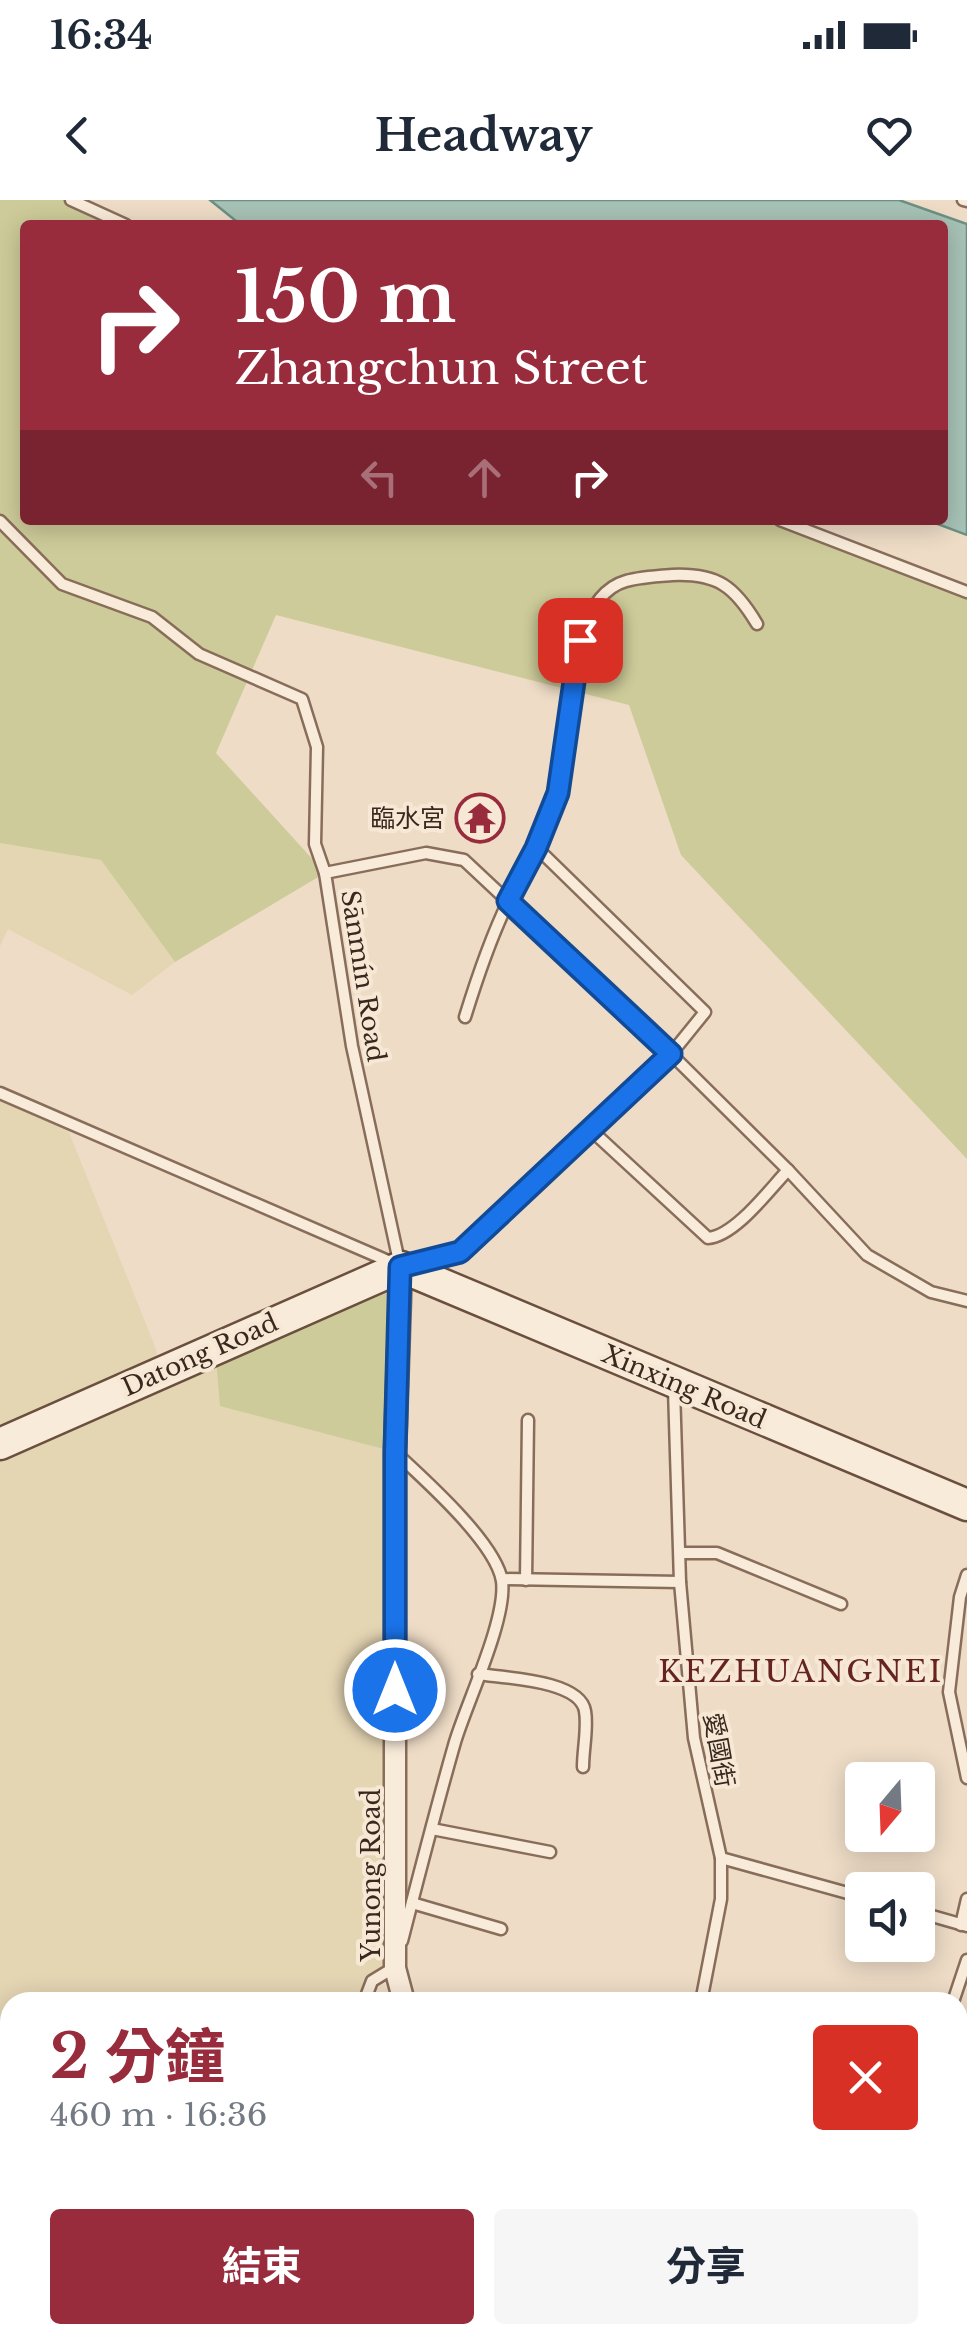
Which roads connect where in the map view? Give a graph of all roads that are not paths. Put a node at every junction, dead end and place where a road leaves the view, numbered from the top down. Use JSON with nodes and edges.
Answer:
{"nodes":[{"id":1,"x":71,"y":200,"type":"edge"},
{"id":2,"x":115,"y":220,"type":"edge"},
{"id":3,"x":0,"y":521,"type":"edge"},
{"id":4,"x":793,"y":525,"type":"edge"},
{"id":5,"x":967,"y":592,"type":"edge"},
{"id":6,"x":758,"y":624,"type":"dead end"},
{"id":7,"x":536,"y":848,"type":"junction"},
{"id":8,"x":326,"y":873,"type":"junction"},
{"id":9,"x":508,"y":901,"type":"junction"},
{"id":10,"x":465,"y":1017,"type":"dead end"},
{"id":11,"x":671,"y":1054,"type":"junction"},
{"id":12,"x":0,"y":1093,"type":"edge"},
{"id":13,"x":591,"y":1130,"type":"junction"},
{"id":14,"x":788,"y":1170,"type":"junction"},
{"id":15,"x":400,"y":1267,"type":"junction"},
{"id":16,"x":967,"y":1301,"type":"edge"},
{"id":17,"x":674,"y":1383,"type":"junction"},
{"id":18,"x":528,"y":1420,"type":"dead end"},
{"id":19,"x":0,"y":1444,"type":"edge"},
{"id":20,"x":395,"y":1452,"type":"junction"},
{"id":21,"x":967,"y":1506,"type":"edge"},
{"id":22,"x":680,"y":1552,"type":"junction"},
{"id":23,"x":967,"y":1575,"type":"edge"},
{"id":24,"x":502,"y":1579,"type":"junction"},
{"id":25,"x":526,"y":1580,"type":"junction"},
{"id":26,"x":680,"y":1582,"type":"junction"},
{"id":27,"x":841,"y":1604,"type":"dead end"},
{"id":28,"x":478,"y":1674,"type":"junction"},
{"id":29,"x":582,"y":1766,"type":"dead end"},
{"id":30,"x":967,"y":1778,"type":"edge"},
{"id":31,"x":432,"y":1828,"type":"junction"},
{"id":32,"x":550,"y":1852,"type":"dead end"},
{"id":33,"x":721,"y":1858,"type":"junction"},
{"id":34,"x":845,"y":1892,"type":"edge"},
{"id":35,"x":967,"y":1899,"type":"edge"},
{"id":36,"x":412,"y":1903,"type":"junction"},
{"id":37,"x":935,"y":1917,"type":"edge"},
{"id":38,"x":964,"y":1925,"type":"edge"},
{"id":39,"x":501,"y":1929,"type":"dead end"},
{"id":40,"x":967,"y":1960,"type":"edge"},
{"id":41,"x":395,"y":1968,"type":"junction"},
{"id":42,"x":368,"y":1992,"type":"edge"},
{"id":43,"x":401,"y":1992,"type":"edge"},
{"id":44,"x":703,"y":1992,"type":"edge"},
{"id":45,"x":956,"y":1992,"type":"edge"}],
"edges":[{"from":1,"to":2,"type":"lane"},
{"from":3,"to":8,"type":"lane"},
{"from":4,"to":5,"type":"lane"},
{"from":6,"to":7,"type":"lane"},
{"from":7,"to":9,"type":"lane"},
{"from":7,"to":11,"type":"lane"},
{"from":8,"to":9,"type":"lane","name":"Sānmín Road"},
{"from":8,"to":15,"type":"lane","name":"Sānmín Road"},
{"from":9,"to":10,"type":"lane"},
{"from":9,"to":11,"type":"lane","name":"Sānmín Road"},
{"from":11,"to":13,"type":"lane"},
{"from":11,"to":14,"type":"lane","name":"Sānmín Road"},
{"from":12,"to":15,"type":"lane"},
{"from":13,"to":14,"type":"lane"},
{"from":13,"to":15,"type":"lane"},
{"from":14,"to":16,"type":"lane","name":"Sānmín Road"},
{"from":15,"to":17,"type":"street","name":"Xinxing Road"},
{"from":15,"to":19,"type":"street","name":"Datong Road"},
{"from":15,"to":20,"type":"street","name":"Yunong Road"},
{"from":17,"to":21,"type":"street","name":"Xinxing Road"},
{"from":17,"to":22,"type":"lane","name":"愛國街"},
{"from":18,"to":25,"type":"lane"},
{"from":20,"to":24,"type":"lane"},
{"from":20,"to":41,"type":"street","name":"Yunong Road"},
{"from":22,"to":26,"type":"lane","name":"愛國街"},
{"from":22,"to":27,"type":"lane"},
{"from":23,"to":30,"type":"lane"},
{"from":24,"to":25,"type":"lane"},
{"from":24,"to":28,"type":"lane"},
{"from":25,"to":26,"type":"lane"},
{"from":26,"to":33,"type":"lane","name":"愛國街"},
{"from":28,"to":29,"type":"lane"},
{"from":28,"to":31,"type":"lane"},
{"from":31,"to":32,"type":"lane"},
{"from":31,"to":36,"type":"lane"},
{"from":33,"to":34,"type":"lane"},
{"from":33,"to":44,"type":"lane","name":"愛國街"},
{"from":35,"to":38,"type":"lane"},
{"from":36,"to":39,"type":"lane"},
{"from":36,"to":41,"type":"lane"},
{"from":37,"to":38,"type":"lane"},
{"from":40,"to":45,"type":"lane"},
{"from":41,"to":42,"type":"lane"},
{"from":41,"to":43,"type":"street","name":"Yunong Road"}]}
